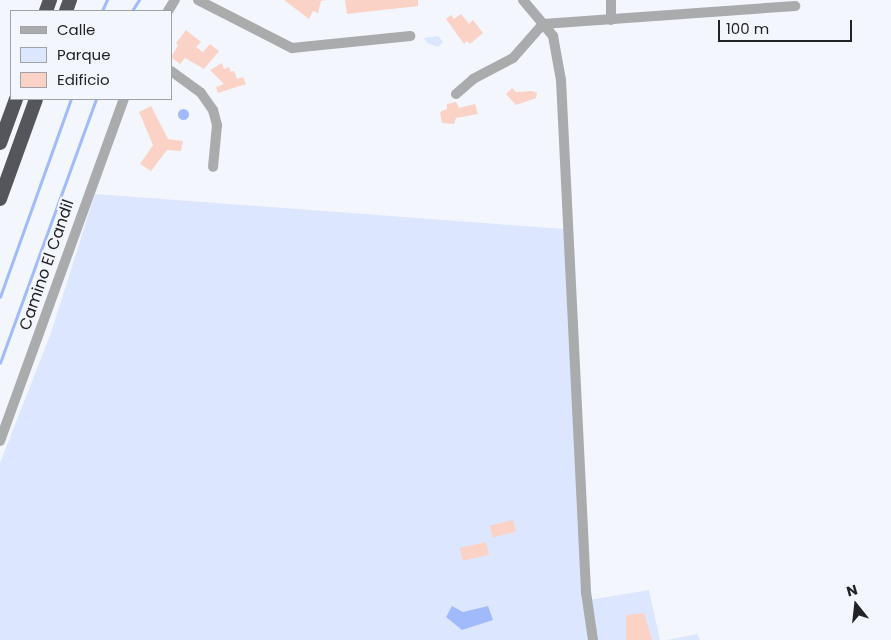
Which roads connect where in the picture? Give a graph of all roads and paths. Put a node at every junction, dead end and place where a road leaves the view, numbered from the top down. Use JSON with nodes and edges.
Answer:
{"nodes":[{"id":1,"x":198,"y":0,"type":"edge"},
{"id":2,"x":523,"y":0,"type":"edge"},
{"id":3,"x":611,"y":0,"type":"edge"},
{"id":4,"x":795,"y":6,"type":"dead end"},
{"id":5,"x":611,"y":20,"type":"junction"},
{"id":6,"x":543,"y":24,"type":"junction"},
{"id":7,"x":410,"y":36,"type":"dead end"},
{"id":8,"x":172,"y":72,"type":"edge"},
{"id":9,"x":456,"y":94,"type":"dead end"},
{"id":10,"x":16,"y":100,"type":"edge"},
{"id":11,"x":36,"y":100,"type":"edge"},
{"id":12,"x":124,"y":100,"type":"edge"},
{"id":13,"x":0,"y":143,"type":"edge"},
{"id":14,"x":213,"y":168,"type":"dead end"},
{"id":15,"x":0,"y":199,"type":"edge"},
{"id":16,"x":0,"y":441,"type":"edge"},
{"id":17,"x":594,"y":640,"type":"edge"}],
"edges":[{"from":1,"to":7,"type":"street"},
{"from":2,"to":6,"type":"street"},
{"from":3,"to":5,"type":"street"},
{"from":4,"to":5,"type":"street"},
{"from":5,"to":6,"type":"street"},
{"from":6,"to":9,"type":"street"},
{"from":6,"to":17,"type":"street"},
{"from":8,"to":14,"type":"street"},
{"from":10,"to":13,"type":"highway"},
{"from":11,"to":15,"type":"highway"},
{"from":12,"to":16,"type":"street","name":"Camino El Candil"}]}
